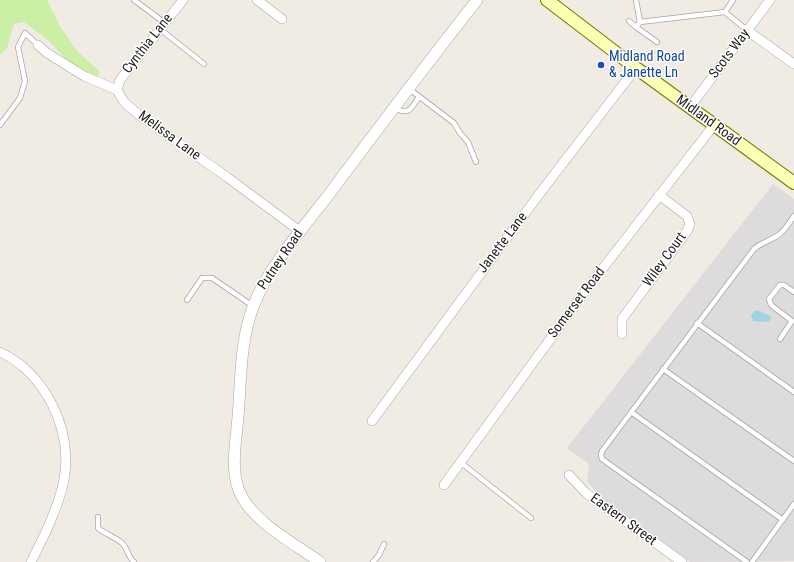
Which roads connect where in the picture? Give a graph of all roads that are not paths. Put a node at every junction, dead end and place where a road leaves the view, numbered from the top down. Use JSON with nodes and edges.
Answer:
{"nodes":[{"id":1,"x":134,"y":0,"type":"edge"},
{"id":2,"x":257,"y":0,"type":"edge"},
{"id":3,"x":477,"y":0,"type":"edge"},
{"id":4,"x":547,"y":0,"type":"edge"},
{"id":5,"x":636,"y":0,"type":"edge"},
{"id":6,"x":733,"y":0,"type":"edge"},
{"id":7,"x":770,"y":0,"type":"edge"},
{"id":8,"x":178,"y":2,"type":"edge"},
{"id":9,"x":725,"y":12,"type":"junction"},
{"id":10,"x":282,"y":19,"type":"dead end"},
{"id":11,"x":629,"y":21,"type":"dead end"},
{"id":12,"x":640,"y":22,"type":"junction"},
{"id":13,"x":163,"y":26,"type":"junction"},
{"id":14,"x":636,"y":27,"type":"junction"},
{"id":15,"x":748,"y":31,"type":"junction"},
{"id":16,"x":656,"y":42,"type":"dead end"},
{"id":17,"x":38,"y":45,"type":"joint"},
{"id":18,"x":204,"y":64,"type":"dead end"},
{"id":19,"x":794,"y":64,"type":"edge"},
{"id":20,"x":636,"y":68,"type":"junction"},
{"id":21,"x":408,"y":88,"type":"junction"},
{"id":22,"x":117,"y":90,"type":"junction"},
{"id":23,"x":419,"y":97,"type":"junction"},
{"id":24,"x":690,"y":107,"type":"junction"},
{"id":25,"x":393,"y":108,"type":"junction"},
{"id":26,"x":0,"y":125,"type":"edge"},
{"id":27,"x":714,"y":125,"type":"junction"},
{"id":28,"x":476,"y":162,"type":"dead end"},
{"id":29,"x":794,"y":183,"type":"edge"},
{"id":30,"x":659,"y":196,"type":"junction"},
{"id":31,"x":794,"y":216,"type":"edge"},
{"id":32,"x":301,"y":232,"type":"junction"},
{"id":33,"x":794,"y":292,"type":"edge"},
{"id":34,"x":187,"y":300,"type":"dead end"},
{"id":35,"x":253,"y":306,"type":"junction"},
{"id":36,"x":697,"y":323,"type":"junction"},
{"id":37,"x":622,"y":334,"type":"dead end"},
{"id":38,"x":780,"y":339,"type":"dead end"},
{"id":39,"x":0,"y":352,"type":"edge"},
{"id":40,"x":663,"y":369,"type":"junction"},
{"id":41,"x":794,"y":392,"type":"edge"},
{"id":42,"x":632,"y":412,"type":"junction"},
{"id":43,"x":372,"y":421,"type":"dead end"},
{"id":44,"x":794,"y":461,"type":"edge"},
{"id":45,"x":460,"y":462,"type":"junction"},
{"id":46,"x":569,"y":475,"type":"dead end"},
{"id":47,"x":444,"y":485,"type":"dead end"},
{"id":48,"x":794,"y":504,"type":"edge"},
{"id":49,"x":98,"y":517,"type":"dead end"},
{"id":50,"x":531,"y":518,"type":"dead end"},
{"id":51,"x":783,"y":520,"type":"junction"},
{"id":52,"x":384,"y":544,"type":"dead end"},
{"id":53,"x":31,"y":562,"type":"edge"},
{"id":54,"x":134,"y":562,"type":"edge"},
{"id":55,"x":320,"y":562,"type":"edge"},
{"id":56,"x":373,"y":562,"type":"edge"},
{"id":57,"x":682,"y":562,"type":"edge"},
{"id":58,"x":747,"y":562,"type":"edge"},
{"id":59,"x":752,"y":562,"type":"edge"}],
"edges":[{"from":1,"to":13,"type":"lane"},
{"from":2,"to":10,"type":"street"},
{"from":3,"to":21,"type":"street","name":"Putney Road"},
{"from":4,"to":20,"type":"main road","name":"Midland Road"},
{"from":5,"to":12,"type":"lane"},
{"from":6,"to":9,"type":"lane"},
{"from":7,"to":15,"type":"street","name":"Scots Way"},
{"from":8,"to":13,"type":"street","name":"Cynthia Lane"},
{"from":9,"to":12,"type":"lane"},
{"from":9,"to":15,"type":"lane"},
{"from":11,"to":14,"type":"lane"},
{"from":12,"to":14,"type":"lane"},
{"from":13,"to":18,"type":"lane"},
{"from":13,"to":22,"type":"street","name":"Cynthia Lane"},
{"from":14,"to":16,"type":"lane"},
{"from":15,"to":19,"type":"street"},
{"from":15,"to":24,"type":"street","name":"Scots Way"},
{"from":17,"to":22,"type":"street"},
{"from":17,"to":26,"type":"lane"},
{"from":20,"to":24,"type":"main road","name":"Midland Road"},
{"from":20,"to":43,"type":"street","name":"Janette Lane"},
{"from":21,"to":23,"type":"lane"},
{"from":21,"to":25,"type":"street","name":"Putney Road"},
{"from":22,"to":32,"type":"street","name":"Melissa Lane"},
{"from":23,"to":25,"type":"lane"},
{"from":23,"to":28,"type":"lane"},
{"from":24,"to":27,"type":"main road","name":"Midland Road"},
{"from":25,"to":32,"type":"street","name":"Putney Road"},
{"from":27,"to":29,"type":"main road","name":"Midland Road"},
{"from":27,"to":30,"type":"street","name":"Somerset Road"},
{"from":30,"to":37,"type":"street","name":"Wiley Court"},
{"from":30,"to":45,"type":"street","name":"Somerset Road"},
{"from":31,"to":36,"type":"lane"},
{"from":32,"to":35,"type":"street","name":"Putney Road"},
{"from":33,"to":38,"type":"lane"},
{"from":34,"to":35,"type":"lane"},
{"from":35,"to":55,"type":"street","name":"Putney Road"},
{"from":36,"to":40,"type":"lane"},
{"from":36,"to":41,"type":"lane"},
{"from":39,"to":53,"type":"street"},
{"from":40,"to":42,"type":"lane"},
{"from":40,"to":44,"type":"lane"},
{"from":42,"to":51,"type":"lane"},
{"from":42,"to":58,"type":"lane"},
{"from":45,"to":47,"type":"street","name":"Somerset Road"},
{"from":45,"to":50,"type":"lane"},
{"from":46,"to":57,"type":"street","name":"Eastern Street"},
{"from":48,"to":51,"type":"lane"},
{"from":49,"to":54,"type":"lane"},
{"from":51,"to":59,"type":"lane"},
{"from":52,"to":56,"type":"lane"}]}
